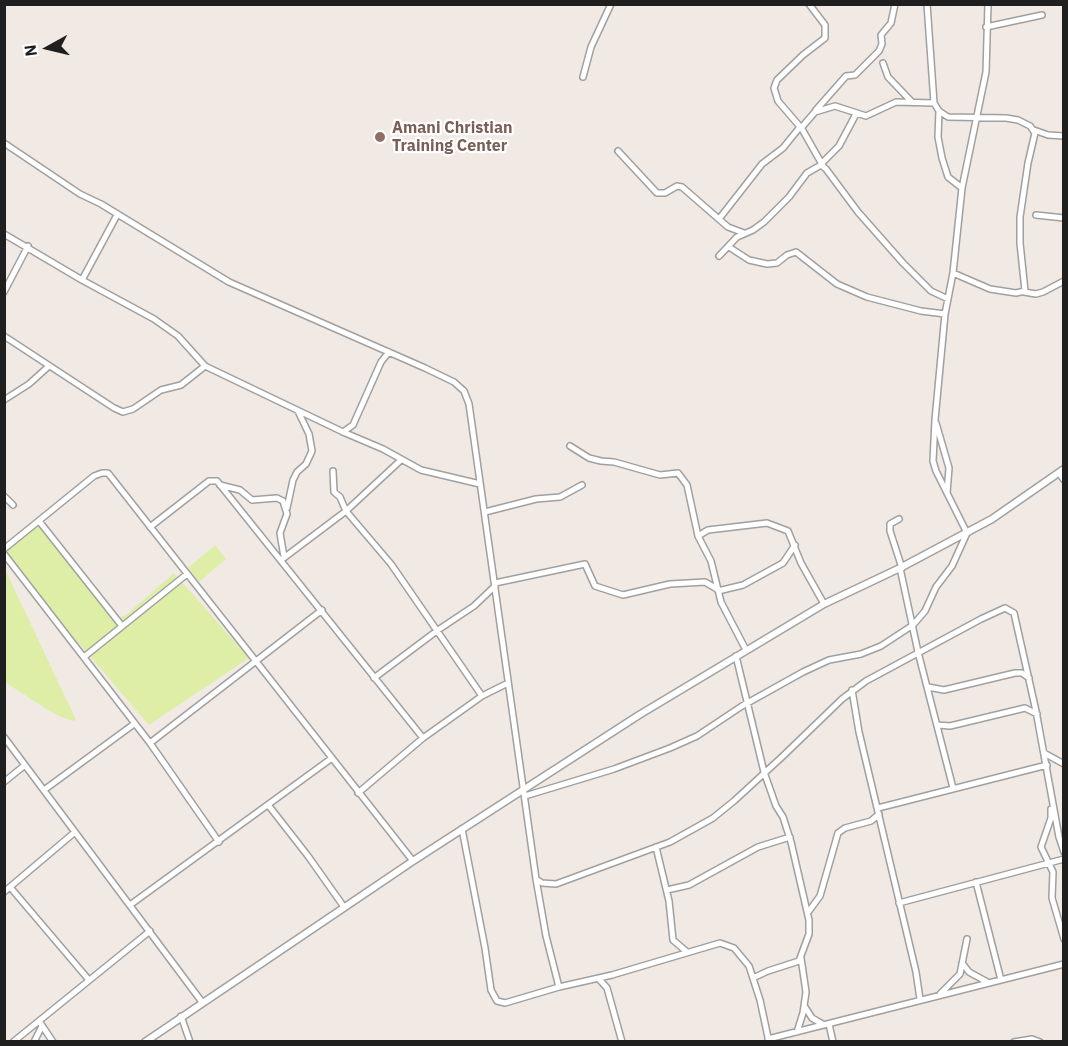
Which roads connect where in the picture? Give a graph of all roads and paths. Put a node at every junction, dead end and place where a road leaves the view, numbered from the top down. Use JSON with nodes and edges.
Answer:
{"nodes":[{"id":1,"x":611,"y":4,"type":"edge"},
{"id":2,"x":809,"y":4,"type":"edge"},
{"id":3,"x":894,"y":4,"type":"edge"},
{"id":4,"x":927,"y":4,"type":"edge"},
{"id":5,"x":988,"y":4,"type":"edge"},
{"id":6,"x":1042,"y":15,"type":"dead end"},
{"id":7,"x":986,"y":27,"type":"junction"},
{"id":8,"x":883,"y":63,"type":"dead end"},
{"id":9,"x":583,"y":77,"type":"dead end"},
{"id":10,"x":911,"y":101,"type":"junction"},
{"id":11,"x":934,"y":103,"type":"junction"},
{"id":12,"x":939,"y":111,"type":"junction"},
{"id":13,"x":815,"y":112,"type":"junction"},
{"id":14,"x":856,"y":114,"type":"junction"},
{"id":15,"x":977,"y":117,"type":"junction"},
{"id":16,"x":800,"y":127,"type":"junction"},
{"id":17,"x":1034,"y":130,"type":"junction"},
{"id":18,"x":1064,"y":136,"type":"edge"},
{"id":19,"x":5,"y":145,"type":"edge"},
{"id":20,"x":618,"y":151,"type":"dead end"},
{"id":21,"x":823,"y":165,"type":"junction"},
{"id":22,"x":962,"y":188,"type":"junction"},
{"id":23,"x":117,"y":214,"type":"junction"},
{"id":24,"x":1036,"y":215,"type":"dead end"},
{"id":25,"x":1064,"y":218,"type":"edge"},
{"id":26,"x":719,"y":219,"type":"junction"},
{"id":27,"x":746,"y":233,"type":"junction"},
{"id":28,"x":4,"y":234,"type":"edge"},
{"id":29,"x":28,"y":246,"type":"junction"},
{"id":30,"x":729,"y":247,"type":"junction"},
{"id":31,"x":720,"y":256,"type":"dead end"},
{"id":32,"x":953,"y":273,"type":"junction"},
{"id":33,"x":81,"y":280,"type":"junction"},
{"id":34,"x":1064,"y":281,"type":"edge"},
{"id":35,"x":4,"y":292,"type":"edge"},
{"id":36,"x":1024,"y":292,"type":"junction"},
{"id":37,"x":948,"y":299,"type":"junction"},
{"id":38,"x":945,"y":314,"type":"junction"},
{"id":39,"x":4,"y":336,"type":"edge"},
{"id":40,"x":389,"y":352,"type":"junction"},
{"id":41,"x":49,"y":366,"type":"junction"},
{"id":42,"x":205,"y":366,"type":"junction"},
{"id":43,"x":4,"y":400,"type":"edge"},
{"id":44,"x":298,"y":411,"type":"junction"},
{"id":45,"x":935,"y":420,"type":"junction"},
{"id":46,"x":343,"y":432,"type":"junction"},
{"id":47,"x":570,"y":446,"type":"dead end"},
{"id":48,"x":401,"y":460,"type":"junction"},
{"id":49,"x":333,"y":471,"type":"dead end"},
{"id":50,"x":1061,"y":471,"type":"edge"},
{"id":51,"x":1064,"y":480,"type":"edge"},
{"id":52,"x":480,"y":484,"type":"junction"},
{"id":53,"x":220,"y":485,"type":"junction"},
{"id":54,"x":582,"y":485,"type":"dead end"},
{"id":55,"x":947,"y":495,"type":"junction"},
{"id":56,"x":4,"y":496,"type":"edge"},
{"id":57,"x":13,"y":505,"type":"dead end"},
{"id":58,"x":286,"y":510,"type":"junction"},
{"id":59,"x":346,"y":511,"type":"junction"},
{"id":60,"x":485,"y":512,"type":"junction"},
{"id":61,"x":899,"y":519,"type":"dead end"},
{"id":62,"x":39,"y":521,"type":"junction"},
{"id":63,"x":150,"y":527,"type":"junction"},
{"id":64,"x":967,"y":533,"type":"junction"},
{"id":65,"x":698,"y":536,"type":"junction"},
{"id":66,"x":795,"y":545,"type":"junction"},
{"id":67,"x":4,"y":549,"type":"edge"},
{"id":68,"x":4,"y":554,"type":"edge"},
{"id":69,"x":283,"y":558,"type":"junction"},
{"id":70,"x":901,"y":568,"type":"junction"},
{"id":71,"x":187,"y":574,"type":"junction"},
{"id":72,"x":495,"y":585,"type":"junction"},
{"id":73,"x":718,"y":590,"type":"junction"},
{"id":74,"x":824,"y":604,"type":"junction"},
{"id":75,"x":322,"y":610,"type":"junction"},
{"id":76,"x":913,"y":625,"type":"junction"},
{"id":77,"x":122,"y":626,"type":"junction"},
{"id":78,"x":438,"y":630,"type":"junction"},
{"id":79,"x":746,"y":650,"type":"junction"},
{"id":80,"x":918,"y":652,"type":"junction"},
{"id":81,"x":736,"y":656,"type":"junction"},
{"id":82,"x":84,"y":657,"type":"junction"},
{"id":83,"x":256,"y":663,"type":"junction"},
{"id":84,"x":374,"y":678,"type":"junction"},
{"id":85,"x":1029,"y":678,"type":"junction"},
{"id":86,"x":508,"y":683,"type":"junction"},
{"id":87,"x":928,"y":687,"type":"junction"},
{"id":88,"x":852,"y":690,"type":"junction"},
{"id":89,"x":482,"y":696,"type":"junction"},
{"id":90,"x":749,"y":702,"type":"junction"},
{"id":91,"x":1037,"y":714,"type":"junction"},
{"id":92,"x":134,"y":724,"type":"junction"},
{"id":93,"x":938,"y":724,"type":"junction"},
{"id":94,"x":4,"y":737,"type":"edge"},
{"id":95,"x":423,"y":738,"type":"junction"},
{"id":96,"x":150,"y":743,"type":"junction"},
{"id":97,"x":1044,"y":753,"type":"junction"},
{"id":98,"x":332,"y":758,"type":"junction"},
{"id":99,"x":1064,"y":764,"type":"edge"},
{"id":100,"x":25,"y":765,"type":"junction"},
{"id":101,"x":1047,"y":765,"type":"junction"},
{"id":102,"x":764,"y":772,"type":"junction"},
{"id":103,"x":4,"y":782,"type":"edge"},
{"id":104,"x":953,"y":788,"type":"junction"},
{"id":105,"x":44,"y":790,"type":"junction"},
{"id":106,"x":358,"y":793,"type":"junction"},
{"id":107,"x":524,"y":793,"type":"junction"},
{"id":108,"x":1052,"y":798,"type":"junction"},
{"id":109,"x":269,"y":806,"type":"junction"},
{"id":110,"x":878,"y":811,"type":"junction"},
{"id":111,"x":462,"y":829,"type":"junction"},
{"id":112,"x":75,"y":832,"type":"junction"},
{"id":113,"x":790,"y":837,"type":"junction"},
{"id":114,"x":219,"y":842,"type":"junction"},
{"id":115,"x":656,"y":847,"type":"junction"},
{"id":116,"x":1064,"y":852,"type":"edge"},
{"id":117,"x":1064,"y":859,"type":"edge"},
{"id":118,"x":413,"y":861,"type":"junction"},
{"id":119,"x":1049,"y":863,"type":"junction"},
{"id":120,"x":536,"y":879,"type":"junction"},
{"id":121,"x":976,"y":882,"type":"junction"},
{"id":122,"x":10,"y":887,"type":"junction"},
{"id":123,"x":667,"y":890,"type":"junction"},
{"id":124,"x":4,"y":892,"type":"edge"},
{"id":125,"x":899,"y":903,"type":"junction"},
{"id":126,"x":130,"y":905,"type":"junction"},
{"id":127,"x":344,"y":907,"type":"junction"},
{"id":128,"x":808,"y":912,"type":"junction"},
{"id":129,"x":150,"y":931,"type":"junction"},
{"id":130,"x":968,"y":939,"type":"dead end"},
{"id":131,"x":1064,"y":939,"type":"edge"},
{"id":132,"x":687,"y":952,"type":"junction"},
{"id":133,"x":801,"y":958,"type":"junction"},
{"id":134,"x":962,"y":963,"type":"junction"},
{"id":135,"x":1064,"y":964,"type":"edge"},
{"id":136,"x":612,"y":975,"type":"junction"},
{"id":137,"x":753,"y":978,"type":"junction"},
{"id":138,"x":599,"y":979,"type":"junction"},
{"id":139,"x":89,"y":980,"type":"junction"},
{"id":140,"x":1000,"y":981,"type":"junction"},
{"id":141,"x":989,"y":983,"type":"junction"},
{"id":142,"x":559,"y":987,"type":"junction"},
{"id":143,"x":606,"y":987,"type":"junction"},
{"id":144,"x":939,"y":995,"type":"junction"},
{"id":145,"x":920,"y":999,"type":"junction"},
{"id":146,"x":202,"y":1002,"type":"junction"},
{"id":147,"x":804,"y":1007,"type":"junction"},
{"id":148,"x":181,"y":1016,"type":"junction"},
{"id":149,"x":40,"y":1023,"type":"junction"},
{"id":150,"x":826,"y":1024,"type":"junction"},
{"id":151,"x":797,"y":1032,"type":"junction"},
{"id":152,"x":769,"y":1040,"type":"edge"},
{"id":153,"x":13,"y":1041,"type":"edge"},
{"id":154,"x":34,"y":1041,"type":"edge"},
{"id":155,"x":53,"y":1041,"type":"edge"},
{"id":156,"x":145,"y":1041,"type":"edge"},
{"id":157,"x":190,"y":1041,"type":"edge"},
{"id":158,"x":622,"y":1041,"type":"edge"},
{"id":159,"x":833,"y":1041,"type":"edge"},
{"id":160,"x":1014,"y":1041,"type":"edge"},
{"id":161,"x":1040,"y":1041,"type":"edge"}],
"edges":[{"from":1,"to":9,"type":"street"},
{"from":2,"to":16,"type":"street"},
{"from":3,"to":13,"type":"street"},
{"from":4,"to":11,"type":"street"},
{"from":5,"to":7,"type":"street"},
{"from":6,"to":7,"type":"street"},
{"from":7,"to":15,"type":"street"},
{"from":8,"to":10,"type":"street"},
{"from":10,"to":11,"type":"street"},
{"from":10,"to":14,"type":"street"},
{"from":11,"to":12,"type":"street"},
{"from":12,"to":15,"type":"street"},
{"from":12,"to":22,"type":"street"},
{"from":13,"to":14,"type":"street"},
{"from":13,"to":16,"type":"street"},
{"from":14,"to":21,"type":"street"},
{"from":15,"to":17,"type":"street"},
{"from":15,"to":22,"type":"street"},
{"from":16,"to":21,"type":"street"},
{"from":16,"to":26,"type":"street"},
{"from":17,"to":18,"type":"street"},
{"from":17,"to":36,"type":"street"},
{"from":19,"to":23,"type":"street"},
{"from":20,"to":26,"type":"street"},
{"from":21,"to":27,"type":"street"},
{"from":21,"to":37,"type":"street"},
{"from":22,"to":32,"type":"street"},
{"from":23,"to":33,"type":"street"},
{"from":23,"to":40,"type":"street"},
{"from":24,"to":25,"type":"street"},
{"from":26,"to":27,"type":"street"},
{"from":27,"to":30,"type":"street"},
{"from":28,"to":29,"type":"street"},
{"from":29,"to":33,"type":"street"},
{"from":29,"to":35,"type":"street"},
{"from":30,"to":31,"type":"street"},
{"from":30,"to":38,"type":"street"},
{"from":32,"to":36,"type":"street"},
{"from":32,"to":37,"type":"street"},
{"from":33,"to":42,"type":"street"},
{"from":34,"to":36,"type":"street"},
{"from":37,"to":38,"type":"street"},
{"from":38,"to":45,"type":"street"},
{"from":39,"to":41,"type":"street"},
{"from":40,"to":46,"type":"street"},
{"from":40,"to":52,"type":"street"},
{"from":41,"to":42,"type":"street"},
{"from":41,"to":43,"type":"street"},
{"from":42,"to":44,"type":"street"},
{"from":44,"to":46,"type":"street"},
{"from":44,"to":58,"type":"street"},
{"from":45,"to":55,"type":"street"},
{"from":45,"to":55,"type":"street"},
{"from":46,"to":48,"type":"street"},
{"from":47,"to":65,"type":"street"},
{"from":48,"to":52,"type":"street"},
{"from":48,"to":59,"type":"street"},
{"from":49,"to":59,"type":"street"},
{"from":50,"to":51,"type":"street"},
{"from":50,"to":64,"type":"street"},
{"from":52,"to":60,"type":"street"},
{"from":53,"to":58,"type":"street"},
{"from":53,"to":63,"type":"street"},
{"from":53,"to":69,"type":"street"},
{"from":54,"to":60,"type":"street"},
{"from":55,"to":64,"type":"street"},
{"from":56,"to":57,"type":"street"},
{"from":58,"to":69,"type":"street"},
{"from":59,"to":69,"type":"street"},
{"from":59,"to":78,"type":"street"},
{"from":60,"to":72,"type":"street"},
{"from":61,"to":70,"type":"street"},
{"from":62,"to":63,"type":"street"},
{"from":62,"to":67,"type":"street"},
{"from":62,"to":77,"type":"street"},
{"from":63,"to":71,"type":"street"},
{"from":64,"to":70,"type":"street"},
{"from":64,"to":76,"type":"street"},
{"from":65,"to":66,"type":"street"},
{"from":65,"to":73,"type":"street"},
{"from":66,"to":73,"type":"street"},
{"from":66,"to":74,"type":"street"},
{"from":68,"to":82,"type":"street"},
{"from":69,"to":75,"type":"street"},
{"from":70,"to":74,"type":"street"},
{"from":70,"to":76,"type":"street"},
{"from":71,"to":77,"type":"street"},
{"from":71,"to":83,"type":"street"},
{"from":72,"to":73,"type":"street"},
{"from":72,"to":78,"type":"street"},
{"from":72,"to":86,"type":"street"},
{"from":73,"to":79,"type":"street"},
{"from":74,"to":79,"type":"street"},
{"from":75,"to":83,"type":"street"},
{"from":75,"to":84,"type":"street"},
{"from":76,"to":80,"type":"street"},
{"from":76,"to":90,"type":"street"},
{"from":77,"to":82,"type":"street"},
{"from":78,"to":84,"type":"street"},
{"from":78,"to":89,"type":"street"},
{"from":79,"to":81,"type":"street"},
{"from":80,"to":85,"type":"street"},
{"from":80,"to":87,"type":"street"},
{"from":80,"to":88,"type":"street"},
{"from":81,"to":90,"type":"street"},
{"from":81,"to":107,"type":"street"},
{"from":82,"to":92,"type":"street"},
{"from":83,"to":96,"type":"street"},
{"from":83,"to":98,"type":"street"},
{"from":84,"to":95,"type":"street"},
{"from":85,"to":87,"type":"street"},
{"from":85,"to":91,"type":"street"},
{"from":86,"to":89,"type":"street"},
{"from":86,"to":107,"type":"street"},
{"from":87,"to":93,"type":"street"},
{"from":88,"to":102,"type":"street"},
{"from":88,"to":110,"type":"street"},
{"from":89,"to":95,"type":"street"},
{"from":90,"to":102,"type":"street"},
{"from":90,"to":107,"type":"street"},
{"from":91,"to":93,"type":"street"},
{"from":91,"to":97,"type":"street"},
{"from":92,"to":96,"type":"street"},
{"from":92,"to":105,"type":"street"},
{"from":93,"to":104,"type":"street"},
{"from":94,"to":100,"type":"street"},
{"from":95,"to":106,"type":"street"},
{"from":96,"to":114,"type":"street"},
{"from":97,"to":99,"type":"street"},
{"from":97,"to":101,"type":"street"},
{"from":98,"to":106,"type":"street"},
{"from":98,"to":109,"type":"street"},
{"from":100,"to":103,"type":"street"},
{"from":100,"to":105,"type":"street"},
{"from":101,"to":104,"type":"street"},
{"from":101,"to":108,"type":"street"},
{"from":102,"to":113,"type":"street"},
{"from":102,"to":115,"type":"street"},
{"from":104,"to":110,"type":"street"},
{"from":105,"to":112,"type":"street"},
{"from":106,"to":118,"type":"street"},
{"from":107,"to":111,"type":"street"},
{"from":107,"to":120,"type":"street"},
{"from":108,"to":116,"type":"street"},
{"from":108,"to":119,"type":"street"},
{"from":109,"to":114,"type":"street"},
{"from":109,"to":127,"type":"street"},
{"from":110,"to":125,"type":"street"},
{"from":110,"to":128,"type":"street"},
{"from":111,"to":118,"type":"street"},
{"from":111,"to":142,"type":"street"},
{"from":112,"to":122,"type":"street"},
{"from":112,"to":126,"type":"street"},
{"from":113,"to":123,"type":"street"},
{"from":113,"to":128,"type":"street"},
{"from":114,"to":126,"type":"street"},
{"from":115,"to":120,"type":"street"},
{"from":115,"to":123,"type":"street"},
{"from":117,"to":119,"type":"street"},
{"from":118,"to":127,"type":"street"},
{"from":119,"to":121,"type":"street"},
{"from":119,"to":131,"type":"street"},
{"from":120,"to":142,"type":"street"},
{"from":121,"to":125,"type":"street"},
{"from":121,"to":140,"type":"street"},
{"from":122,"to":124,"type":"street"},
{"from":122,"to":139,"type":"street"},
{"from":123,"to":132,"type":"street"},
{"from":125,"to":145,"type":"street"},
{"from":126,"to":129,"type":"street"},
{"from":127,"to":146,"type":"street"},
{"from":128,"to":133,"type":"street"},
{"from":129,"to":139,"type":"street"},
{"from":129,"to":146,"type":"street"},
{"from":130,"to":134,"type":"street"},
{"from":132,"to":136,"type":"street"},
{"from":132,"to":137,"type":"street"},
{"from":133,"to":137,"type":"street"},
{"from":133,"to":147,"type":"street"},
{"from":134,"to":141,"type":"street"},
{"from":134,"to":144,"type":"street"},
{"from":135,"to":140,"type":"street"},
{"from":136,"to":138,"type":"street"},
{"from":136,"to":143,"type":"street"},
{"from":137,"to":152,"type":"street"},
{"from":138,"to":142,"type":"street"},
{"from":138,"to":143,"type":"street"},
{"from":139,"to":149,"type":"street"},
{"from":140,"to":141,"type":"street"},
{"from":141,"to":144,"type":"street"},
{"from":143,"to":158,"type":"street"},
{"from":144,"to":145,"type":"street"},
{"from":145,"to":150,"type":"street"},
{"from":146,"to":148,"type":"street"},
{"from":147,"to":150,"type":"street"},
{"from":147,"to":151,"type":"street"},
{"from":148,"to":156,"type":"street"},
{"from":148,"to":157,"type":"street"},
{"from":149,"to":153,"type":"street"},
{"from":149,"to":154,"type":"street"},
{"from":149,"to":155,"type":"street"},
{"from":150,"to":151,"type":"street"},
{"from":150,"to":159,"type":"street"},
{"from":151,"to":152,"type":"street"},
{"from":160,"to":161,"type":"street"}]}
